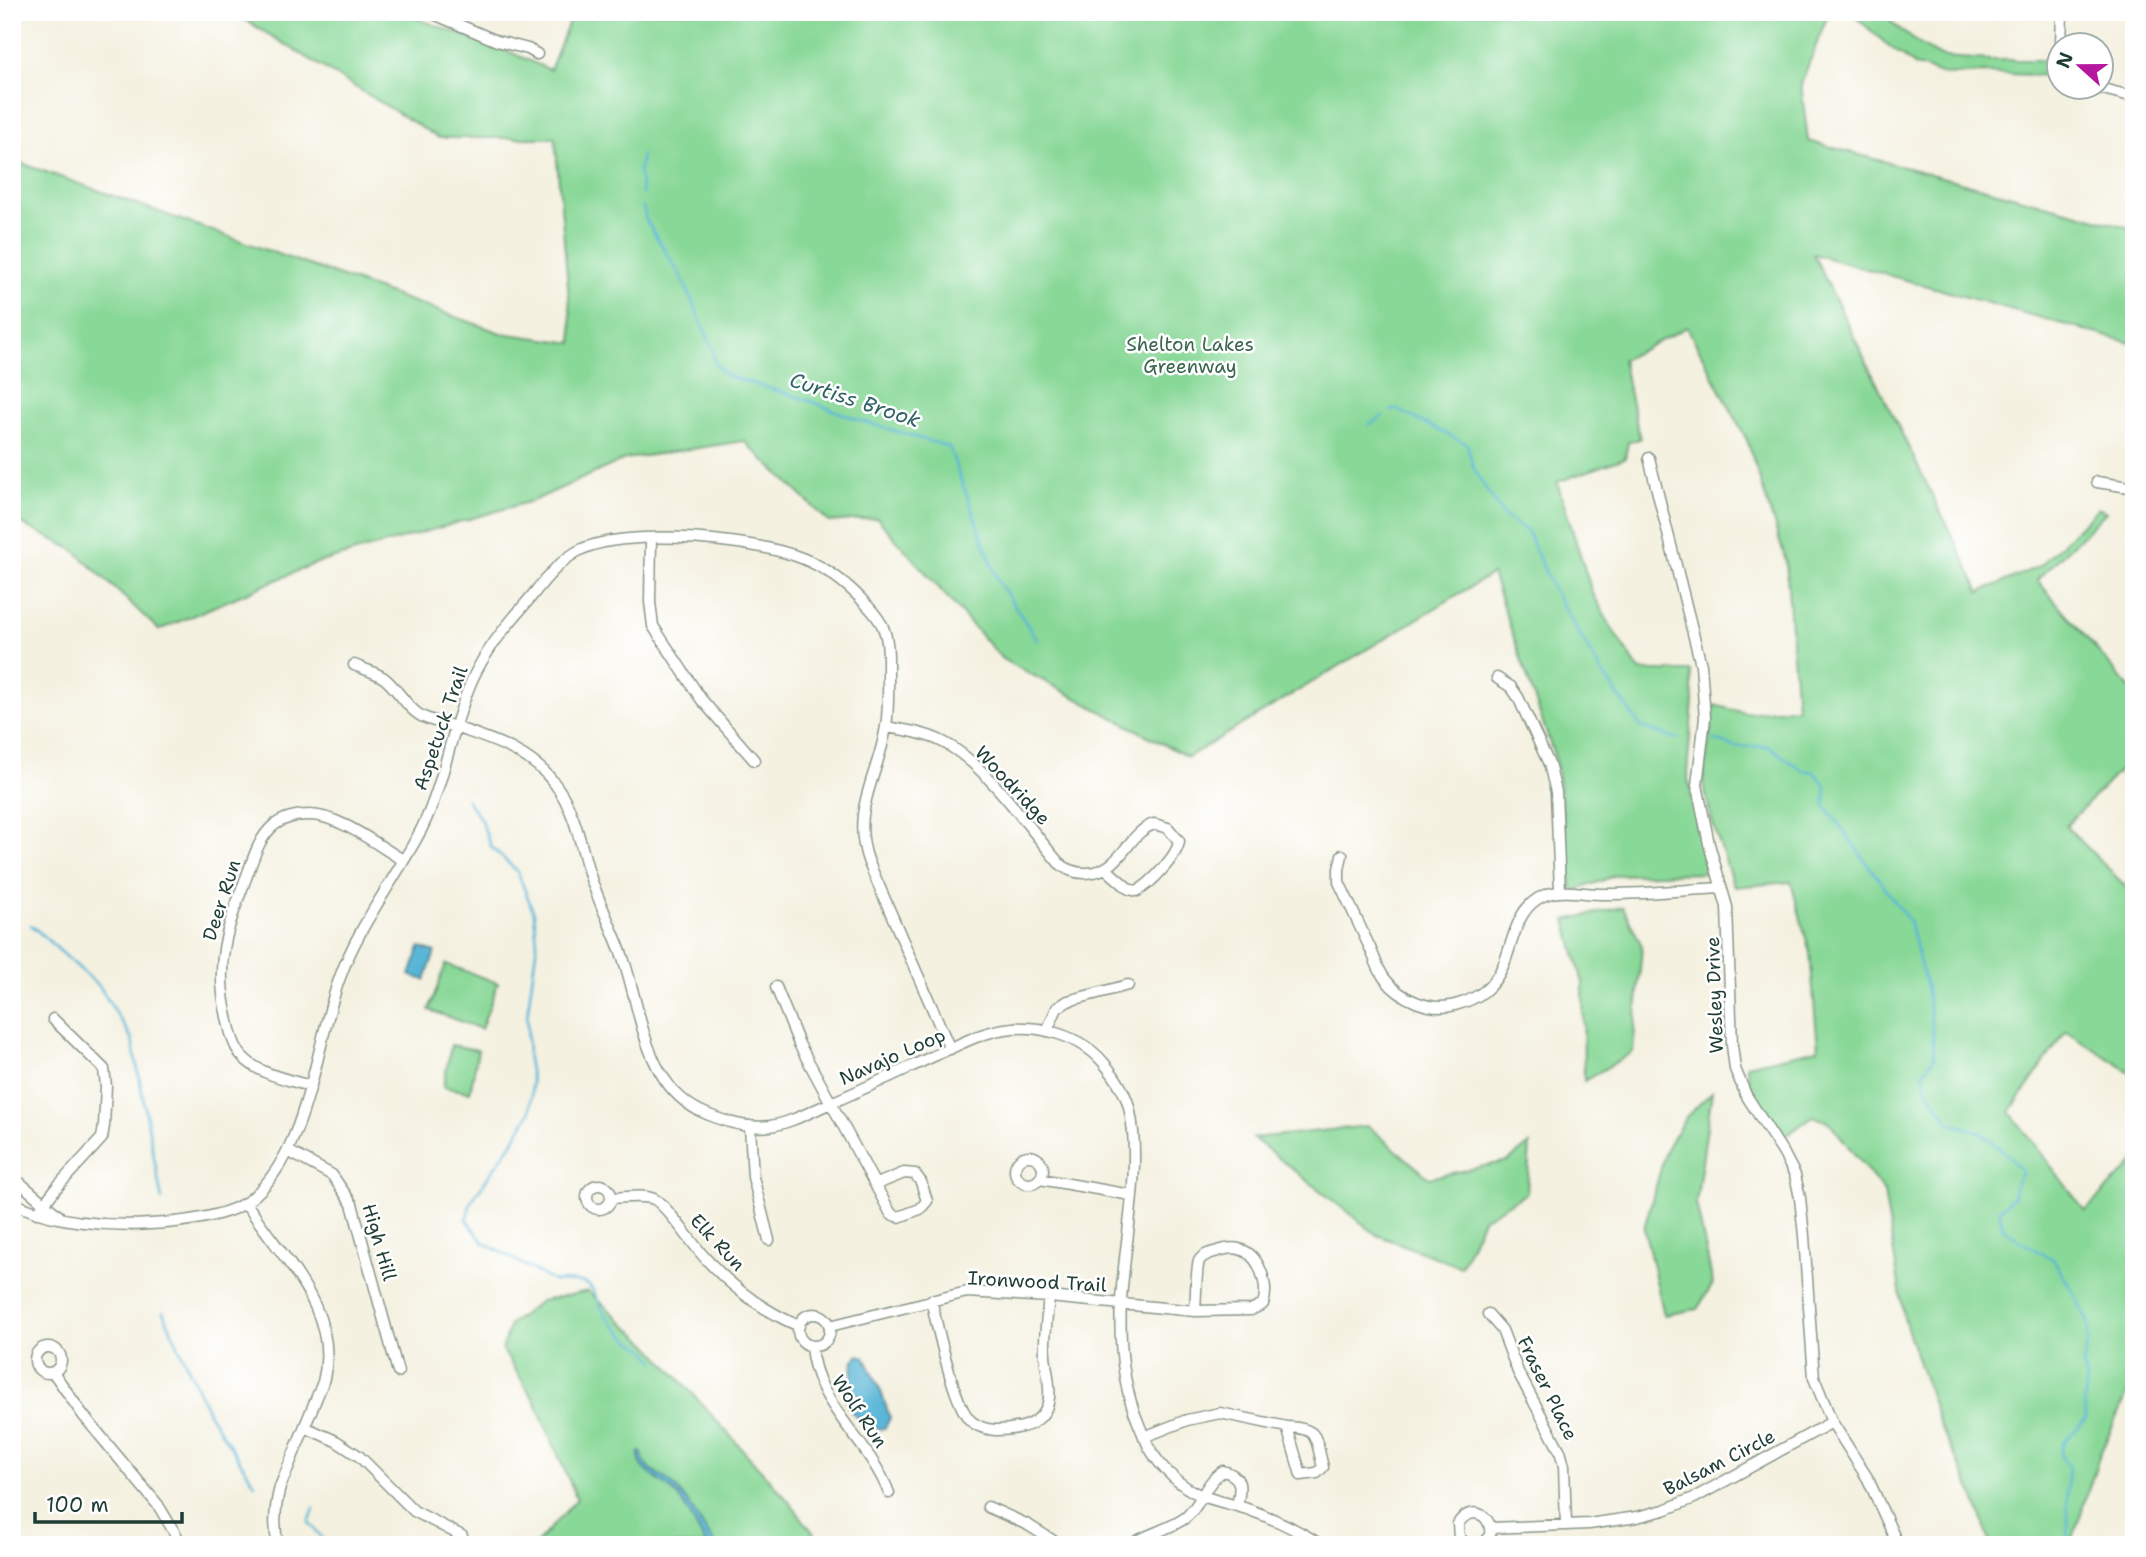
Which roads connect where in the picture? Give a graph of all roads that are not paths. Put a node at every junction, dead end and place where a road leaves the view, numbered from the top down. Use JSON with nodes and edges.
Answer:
{"nodes":[{"id":1,"x":429,"y":12,"type":"edge"},
{"id":2,"x":2062,"y":12,"type":"edge"},
{"id":3,"x":2061,"y":32,"type":"edge"},
{"id":4,"x":537,"y":54,"type":"dead end"},
{"id":5,"x":2114,"y":92,"type":"edge"},
{"id":6,"x":2134,"y":97,"type":"edge"},
{"id":7,"x":1649,"y":458,"type":"dead end"},
{"id":8,"x":2097,"y":482,"type":"dead end"},
{"id":9,"x":2134,"y":490,"type":"edge"},
{"id":10,"x":651,"y":540,"type":"junction"},
{"id":11,"x":354,"y":665,"type":"dead end"},
{"id":12,"x":1497,"y":678,"type":"dead end"},
{"id":13,"x":886,"y":727,"type":"junction"},
{"id":14,"x":457,"y":728,"type":"junction"},
{"id":15,"x":754,"y":760,"type":"dead end"},
{"id":16,"x":1342,"y":855,"type":"dead end"},
{"id":17,"x":403,"y":860,"type":"junction"},
{"id":18,"x":1106,"y":869,"type":"junction"},
{"id":19,"x":1720,"y":888,"type":"junction"},
{"id":20,"x":1560,"y":891,"type":"junction"},
{"id":21,"x":1128,"y":985,"type":"dead end"},
{"id":22,"x":776,"y":987,"type":"dead end"},
{"id":23,"x":53,"y":1019,"type":"dead end"},
{"id":24,"x":1047,"y":1031,"type":"junction"},
{"id":25,"x":950,"y":1049,"type":"junction"},
{"id":26,"x":310,"y":1086,"type":"junction"},
{"id":27,"x":831,"y":1103,"type":"junction"},
{"id":28,"x":750,"y":1126,"type":"junction"},
{"id":29,"x":288,"y":1151,"type":"junction"},
{"id":30,"x":12,"y":1176,"type":"edge"},
{"id":31,"x":1040,"y":1179,"type":"dead end"},
{"id":32,"x":877,"y":1184,"type":"junction"},
{"id":33,"x":1130,"y":1195,"type":"junction"},
{"id":34,"x":611,"y":1198,"type":"dead end"},
{"id":35,"x":12,"y":1202,"type":"edge"},
{"id":36,"x":43,"y":1202,"type":"junction"},
{"id":37,"x":246,"y":1203,"type":"junction"},
{"id":38,"x":37,"y":1213,"type":"junction"},
{"id":39,"x":60,"y":1217,"type":"junction"},
{"id":40,"x":769,"y":1240,"type":"dead end"},
{"id":41,"x":1049,"y":1297,"type":"junction"},
{"id":42,"x":931,"y":1300,"type":"junction"},
{"id":43,"x":1121,"y":1303,"type":"junction"},
{"id":44,"x":1195,"y":1311,"type":"junction"},
{"id":45,"x":1488,"y":1314,"type":"dead end"},
{"id":46,"x":799,"y":1326,"type":"junction"},
{"id":47,"x":830,"y":1326,"type":"junction"},
{"id":48,"x":811,"y":1346,"type":"junction"},
{"id":49,"x":52,"y":1372,"type":"dead end"},
{"id":50,"x":398,"y":1372,"type":"dead end"},
{"id":51,"x":1832,"y":1423,"type":"junction"},
{"id":52,"x":307,"y":1427,"type":"junction"},
{"id":53,"x":1287,"y":1427,"type":"junction"},
{"id":54,"x":1144,"y":1437,"type":"junction"},
{"id":55,"x":889,"y":1493,"type":"dead end"},
{"id":56,"x":1200,"y":1497,"type":"junction"},
{"id":57,"x":1237,"y":1506,"type":"junction"},
{"id":58,"x":988,"y":1507,"type":"dead end"},
{"id":59,"x":1566,"y":1524,"type":"junction"},
{"id":60,"x":1491,"y":1528,"type":"junction"},
{"id":61,"x":463,"y":1536,"type":"dead end"},
{"id":62,"x":182,"y":1545,"type":"edge"},
{"id":63,"x":278,"y":1545,"type":"edge"},
{"id":64,"x":1060,"y":1545,"type":"edge"},
{"id":65,"x":1130,"y":1545,"type":"edge"},
{"id":66,"x":1321,"y":1545,"type":"edge"},
{"id":67,"x":1467,"y":1545,"type":"edge"},
{"id":68,"x":1482,"y":1545,"type":"edge"},
{"id":69,"x":1898,"y":1545,"type":"edge"}],
"edges":[{"from":1,"to":4,"type":"street"},
{"from":2,"to":3,"type":"street"},
{"from":5,"to":6,"type":"street"},
{"from":7,"to":19,"type":"street","name":"Wesley Drive"},
{"from":8,"to":9,"type":"street"},
{"from":10,"to":13,"type":"street","name":"Aspetuck Trail"},
{"from":10,"to":14,"type":"street","name":"Aspetuck Trail"},
{"from":10,"to":15,"type":"street"},
{"from":11,"to":14,"type":"street","name":"Navajo Loop"},
{"from":12,"to":20,"type":"street"},
{"from":13,"to":18,"type":"street","name":"Woodridge"},
{"from":13,"to":25,"type":"street","name":"Aspetuck Trail"},
{"from":14,"to":17,"type":"street","name":"Aspetuck Trail"},
{"from":14,"to":28,"type":"street","name":"Navajo Loop"},
{"from":16,"to":20,"type":"street"},
{"from":17,"to":26,"type":"street","name":"Aspetuck Trail"},
{"from":17,"to":26,"type":"street","name":"Deer Run"},
{"from":18,"to":18,"type":"street"},
{"from":19,"to":20,"type":"street"},
{"from":19,"to":51,"type":"street","name":"Wesley Drive"},
{"from":21,"to":24,"type":"street"},
{"from":22,"to":27,"type":"street"},
{"from":23,"to":36,"type":"street"},
{"from":24,"to":25,"type":"street","name":"Navajo Loop"},
{"from":24,"to":33,"type":"street","name":"Navajo Loop"},
{"from":25,"to":27,"type":"street","name":"Navajo Loop"},
{"from":26,"to":29,"type":"street","name":"Aspetuck Trail"},
{"from":27,"to":28,"type":"street","name":"Navajo Loop"},
{"from":27,"to":32,"type":"street"},
{"from":28,"to":40,"type":"street"},
{"from":29,"to":37,"type":"street","name":"Aspetuck Trail"},
{"from":29,"to":50,"type":"street","name":"High Hill"},
{"from":30,"to":36,"type":"street"},
{"from":31,"to":33,"type":"street"},
{"from":32,"to":32,"type":"street"},
{"from":33,"to":43,"type":"street","name":"Navajo Loop"},
{"from":34,"to":46,"type":"street","name":"Elk Run"},
{"from":35,"to":38,"type":"street","name":"Aspetuck Trail"},
{"from":36,"to":38,"type":"street"},
{"from":36,"to":39,"type":"street"},
{"from":37,"to":39,"type":"street","name":"Aspetuck Trail"},
{"from":37,"to":52,"type":"street"},
{"from":38,"to":39,"type":"street","name":"Aspetuck Trail"},
{"from":41,"to":42,"type":"street","name":"Ironwood Trail"},
{"from":41,"to":42,"type":"street"},
{"from":41,"to":43,"type":"street","name":"Ironwood Trail"},
{"from":42,"to":47,"type":"street","name":"Ironwood Trail"},
{"from":43,"to":44,"type":"street","name":"Ironwood Trail"},
{"from":43,"to":54,"type":"street","name":"Navajo Loop"},
{"from":44,"to":44,"type":"street"},
{"from":45,"to":59,"type":"street","name":"Fraser Place"},
{"from":46,"to":47,"type":"street"},
{"from":46,"to":48,"type":"street"},
{"from":47,"to":48,"type":"street"},
{"from":48,"to":55,"type":"street","name":"Wolf Run"},
{"from":49,"to":62,"type":"street"},
{"from":51,"to":59,"type":"street","name":"Balsam Circle"},
{"from":51,"to":69,"type":"street","name":"Wesley Drive"},
{"from":52,"to":61,"type":"street"},
{"from":52,"to":63,"type":"street"},
{"from":53,"to":53,"type":"street"},
{"from":53,"to":54,"type":"street"},
{"from":54,"to":56,"type":"street","name":"Navajo Loop"},
{"from":56,"to":57,"type":"street","name":"Navajo Loop"},
{"from":56,"to":57,"type":"street"},
{"from":56,"to":65,"type":"street"},
{"from":57,"to":66,"type":"street","name":"Navajo Loop"},
{"from":58,"to":64,"type":"street"},
{"from":59,"to":60,"type":"street","name":"Balsam Circle"},
{"from":60,"to":67,"type":"street"},
{"from":60,"to":68,"type":"street"}]}
